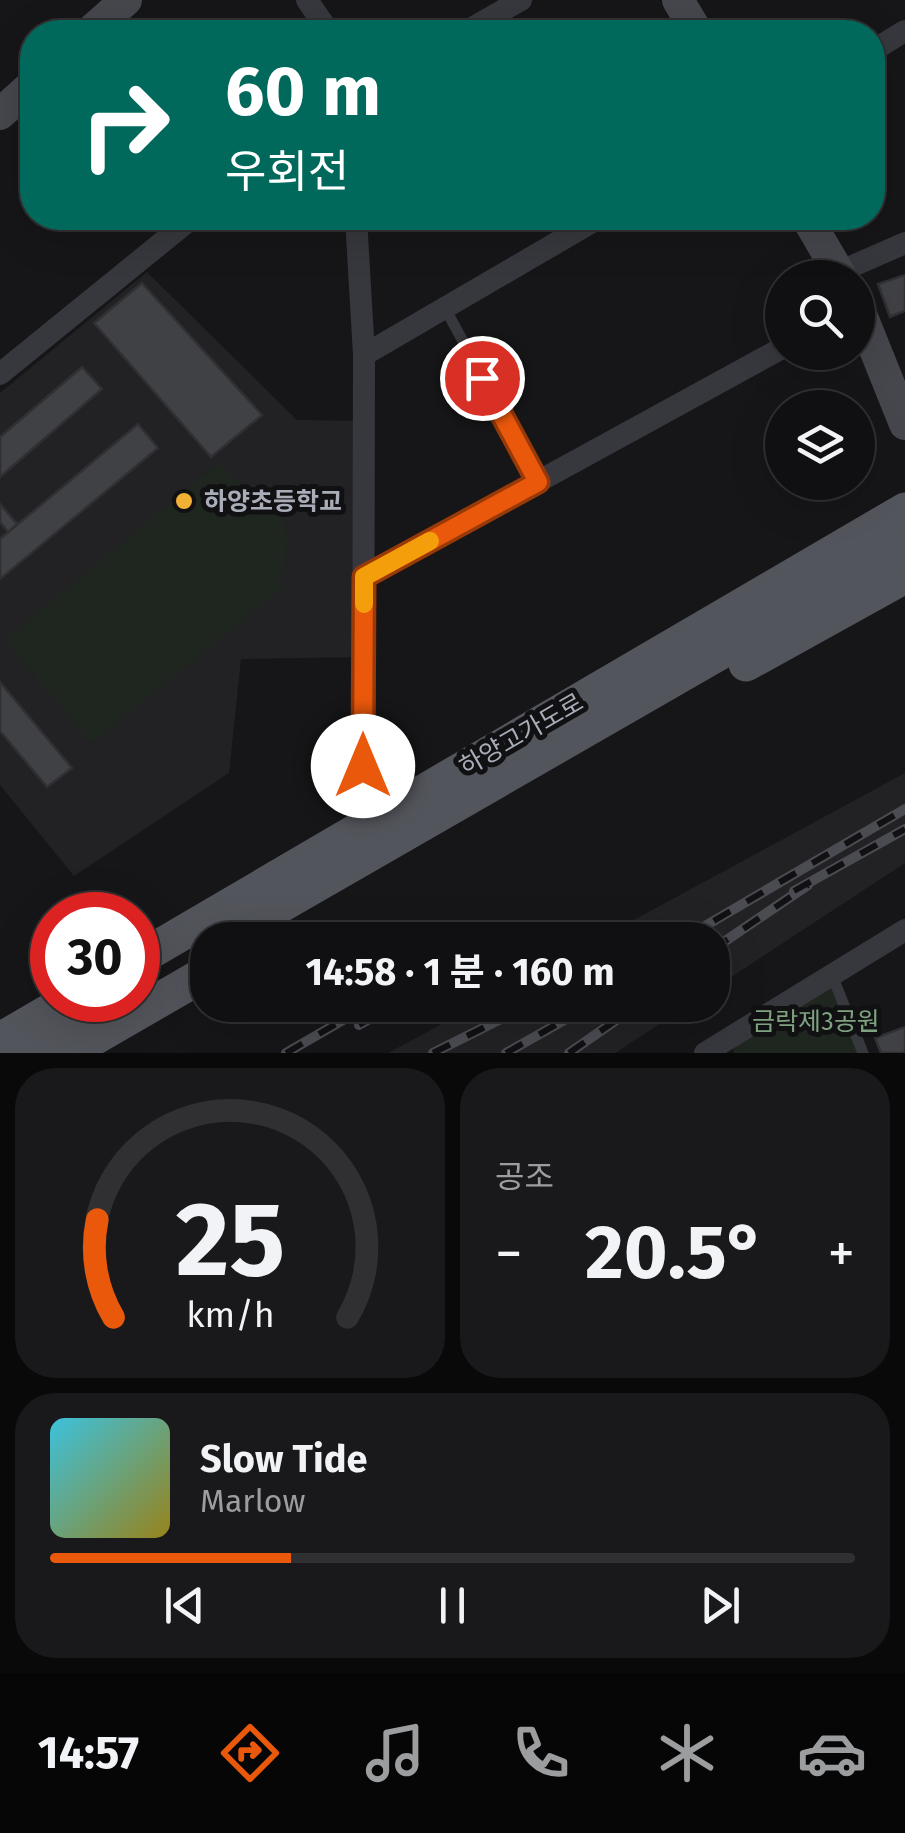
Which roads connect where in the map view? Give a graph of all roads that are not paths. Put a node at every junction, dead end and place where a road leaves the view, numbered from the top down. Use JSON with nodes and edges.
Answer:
{"nodes":[{"id":1,"x":126,"y":0,"type":"edge"},
{"id":2,"x":521,"y":0,"type":"edge"},
{"id":3,"x":104,"y":20,"type":"edge"},
{"id":4,"x":487,"y":20,"type":"edge"},
{"id":5,"x":20,"y":95,"type":"edge"},
{"id":6,"x":0,"y":114,"type":"edge"},
{"id":7,"x":177,"y":230,"type":"edge"},
{"id":8,"x":357,"y":230,"type":"edge"},
{"id":9,"x":578,"y":230,"type":"edge"},
{"id":10,"x":814,"y":230,"type":"edge"},
{"id":11,"x":905,"y":243,"type":"edge"},
{"id":12,"x":832,"y":260,"type":"edge"},
{"id":13,"x":869,"y":260,"type":"edge"},
{"id":14,"x":445,"y":308,"type":"junction"},
{"id":15,"x":875,"y":349,"type":"edge"},
{"id":16,"x":364,"y":355,"type":"junction"},
{"id":17,"x":765,"y":357,"type":"edge"},
{"id":18,"x":0,"y":374,"type":"edge"},
{"id":19,"x":905,"y":424,"type":"edge"},
{"id":20,"x":538,"y":482,"type":"junction"},
{"id":21,"x":905,"y":492,"type":"edge"},
{"id":22,"x":905,"y":510,"type":"edge"},
{"id":23,"x":905,"y":546,"type":"edge"},
{"id":24,"x":905,"y":576,"type":"edge"},
{"id":25,"x":364,"y":577,"type":"junction"},
{"id":26,"x":363,"y":804,"type":"junction"},
{"id":27,"x":251,"y":922,"type":"edge"},
{"id":28,"x":296,"y":922,"type":"edge"},
{"id":29,"x":160,"y":924,"type":"edge"},
{"id":30,"x":905,"y":930,"type":"edge"},
{"id":31,"x":160,"y":946,"type":"edge"},
{"id":32,"x":190,"y":958,"type":"edge"},
{"id":33,"x":160,"y":975,"type":"edge"},
{"id":34,"x":832,"y":975,"type":"junction"},
{"id":35,"x":190,"y":982,"type":"edge"},
{"id":36,"x":30,"y":1001,"type":"edge"},
{"id":37,"x":0,"y":1018,"type":"edge"},
{"id":38,"x":31,"y":1022,"type":"edge"},
{"id":39,"x":78,"y":1022,"type":"edge"},
{"id":40,"x":0,"y":1040,"type":"edge"},
{"id":41,"x":707,"y":1052,"type":"edge"},
{"id":42,"x":24,"y":1053,"type":"edge"},
{"id":43,"x":68,"y":1053,"type":"edge"},
{"id":44,"x":863,"y":1053,"type":"edge"}],
"edges":[{"from":1,"to":3,"type":"main road"},
{"from":2,"to":4,"type":"street"},
{"from":5,"to":6,"type":"main road"},
{"from":7,"to":18,"type":"street"},
{"from":8,"to":16,"type":"street"},
{"from":9,"to":14,"type":"street"},
{"from":10,"to":12,"type":"main road"},
{"from":11,"to":13,"type":"street"},
{"from":14,"to":16,"type":"street"},
{"from":14,"to":20,"type":"lane"},
{"from":15,"to":19,"type":"main road"},
{"from":16,"to":25,"type":"street"},
{"from":17,"to":20,"type":"street"},
{"from":20,"to":25,"type":"street"},
{"from":21,"to":26,"type":"main road"},
{"from":22,"to":31,"type":"main road","name":"하양고가도로"},
{"from":23,"to":27,"type":"main road","name":"하양고가도로"},
{"from":24,"to":28,"type":"main road"},
{"from":25,"to":26,"type":"street"},
{"from":26,"to":29,"type":"main road"},
{"from":30,"to":34,"type":"street"},
{"from":32,"to":33,"type":"main road"},
{"from":34,"to":41,"type":"street"},
{"from":34,"to":44,"type":"lane"},
{"from":35,"to":43,"type":"main road"},
{"from":36,"to":37,"type":"main road"},
{"from":38,"to":40,"type":"main road"},
{"from":39,"to":42,"type":"main road"}]}
